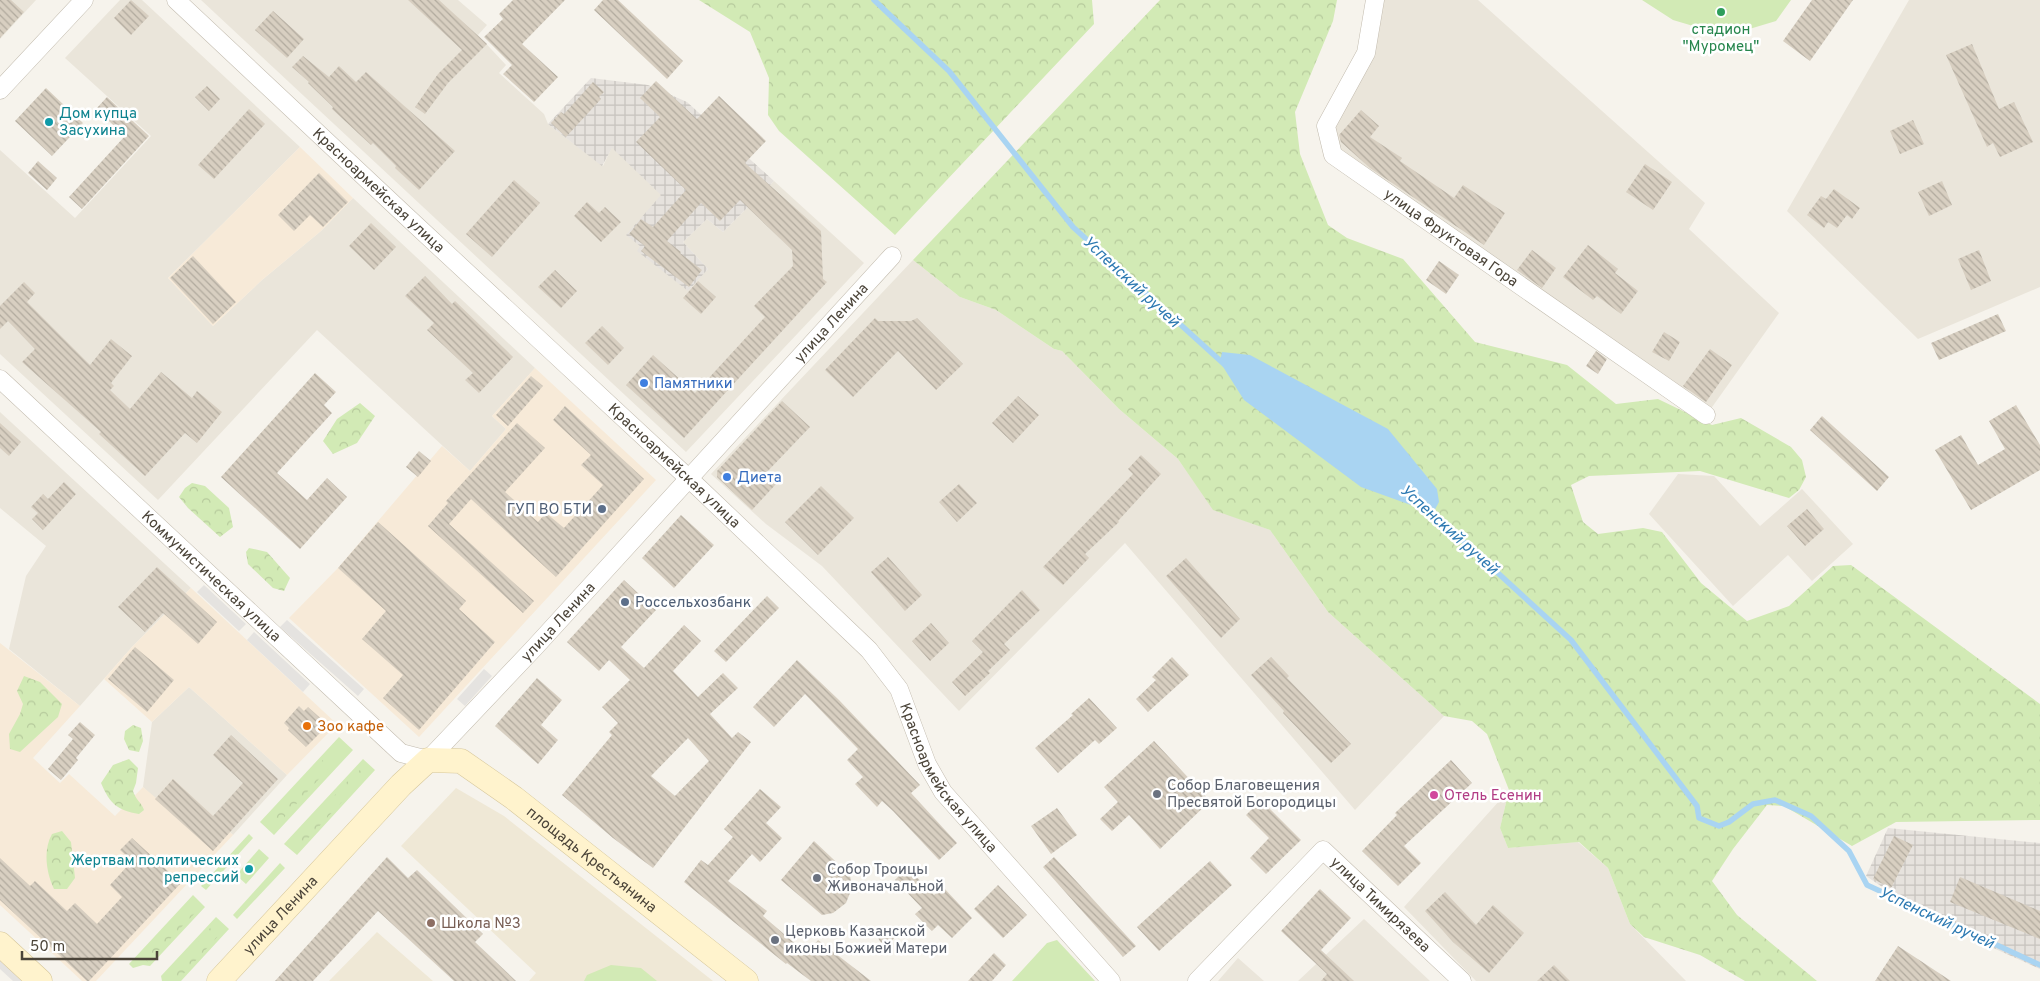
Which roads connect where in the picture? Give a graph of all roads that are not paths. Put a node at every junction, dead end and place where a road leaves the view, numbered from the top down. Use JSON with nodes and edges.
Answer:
{"nodes":[{"id":1,"x":84,"y":0,"type":"edge"},
{"id":2,"x":176,"y":0,"type":"edge"},
{"id":3,"x":1375,"y":0,"type":"edge"},
{"id":4,"x":0,"y":90,"type":"edge"},
{"id":5,"x":892,"y":256,"type":"dead end"},
{"id":6,"x":0,"y":379,"type":"edge"},
{"id":7,"x":1706,"y":415,"type":"dead end"},
{"id":8,"x":690,"y":478,"type":"junction"},
{"id":9,"x":428,"y":760,"type":"junction"},
{"id":10,"x":0,"y":944,"type":"edge"},
{"id":11,"x":40,"y":981,"type":"edge"},
{"id":12,"x":219,"y":981,"type":"edge"},
{"id":13,"x":746,"y":981,"type":"edge"},
{"id":14,"x":1111,"y":981,"type":"edge"},
{"id":15,"x":1197,"y":981,"type":"edge"},
{"id":16,"x":1462,"y":981,"type":"edge"}],
"edges":[{"from":1,"to":4,"type":"street"},
{"from":2,"to":8,"type":"street","name":"Красноармейская улица"},
{"from":3,"to":7,"type":"street","name":"улица Фруктовая Гора"},
{"from":5,"to":8,"type":"street","name":"улица Ленина"},
{"from":6,"to":9,"type":"street","name":"Коммунистическая улица"},
{"from":8,"to":9,"type":"street","name":"улица Ленина"},
{"from":8,"to":14,"type":"street","name":"Красноармейская улица"},
{"from":9,"to":12,"type":"street","name":"улица Ленина"},
{"from":9,"to":13,"type":"street","name":"площадь Крестьянина"},
{"from":10,"to":11,"type":"street"},
{"from":15,"to":16,"type":"street","name":"улица Тимирязева"}]}
